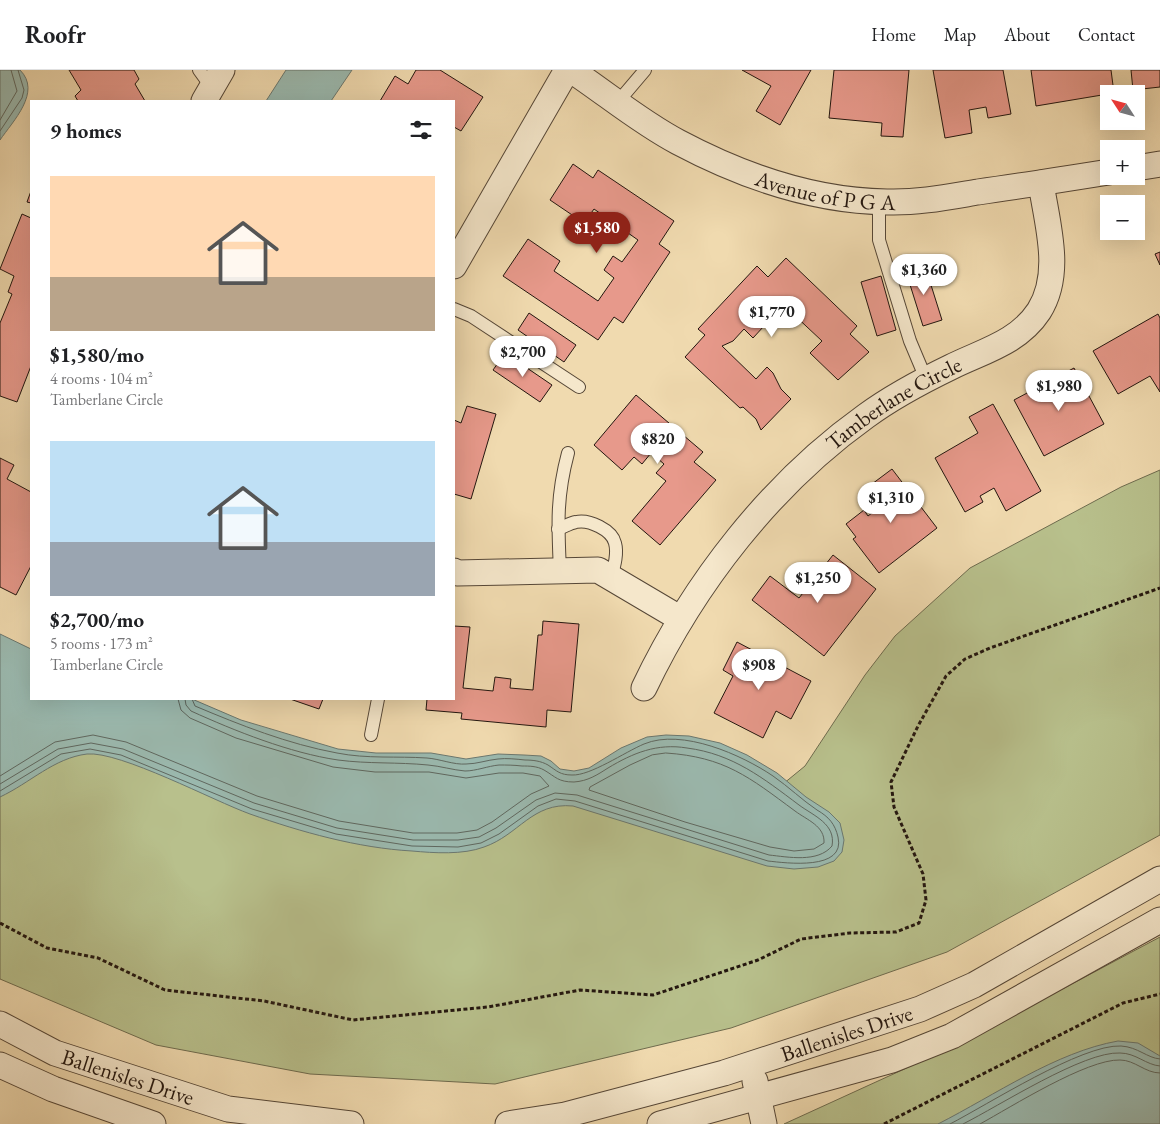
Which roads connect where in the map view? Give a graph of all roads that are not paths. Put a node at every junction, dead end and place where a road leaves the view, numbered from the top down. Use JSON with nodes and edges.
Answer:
{"nodes":[{"id":1,"x":569,"y":70,"type":"edge"},
{"id":2,"x":645,"y":70,"type":"edge"},
{"id":3,"x":617,"y":103,"type":"junction"},
{"id":4,"x":1160,"y":164,"type":"edge"},
{"id":5,"x":1145,"y":166,"type":"edge"},
{"id":6,"x":1100,"y":173,"type":"edge"},
{"id":7,"x":1041,"y":183,"type":"junction"},
{"id":8,"x":879,"y":202,"type":"junction"},
{"id":9,"x":455,"y":264,"type":"edge"},
{"id":10,"x":455,"y":309,"type":"edge"},
{"id":11,"x":926,"y":379,"type":"junction"},
{"id":12,"x":579,"y":387,"type":"dead end"},
{"id":13,"x":568,"y":454,"type":"dead end"},
{"id":14,"x":558,"y":529,"type":"junction"},
{"id":15,"x":560,"y":571,"type":"junction"},
{"id":16,"x":455,"y":572,"type":"edge"},
{"id":17,"x":611,"y":578,"type":"junction"},
{"id":18,"x":681,"y":619,"type":"junction"},
{"id":19,"x":644,"y":688,"type":"dead end"},
{"id":20,"x":378,"y":700,"type":"edge"},
{"id":21,"x":371,"y":735,"type":"dead end"},
{"id":22,"x":1160,"y":879,"type":"edge"},
{"id":23,"x":1160,"y":920,"type":"edge"},
{"id":24,"x":0,"y":1024,"type":"edge"},
{"id":25,"x":752,"y":1064,"type":"junction"},
{"id":26,"x":0,"y":1065,"type":"edge"},
{"id":27,"x":757,"y":1096,"type":"junction"},
{"id":28,"x":219,"y":1115,"type":"edge"},
{"id":29,"x":153,"y":1124,"type":"edge"},
{"id":30,"x":351,"y":1124,"type":"edge"},
{"id":31,"x":508,"y":1124,"type":"edge"},
{"id":32,"x":660,"y":1124,"type":"edge"},
{"id":33,"x":764,"y":1124,"type":"edge"}],
"edges":[{"from":1,"to":3,"type":"street","name":"Avenue of P G A"},
{"from":1,"to":9,"type":"street"},
{"from":2,"to":3,"type":"lane"},
{"from":3,"to":8,"type":"street","name":"Avenue of P G A"},
{"from":4,"to":5,"type":"street"},
{"from":6,"to":7,"type":"street","name":"Avenue of P G A"},
{"from":7,"to":8,"type":"street","name":"Avenue of P G A"},
{"from":7,"to":11,"type":"street","name":"Tamberlane Circle"},
{"from":8,"to":11,"type":"lane"},
{"from":10,"to":12,"type":"lane"},
{"from":11,"to":18,"type":"street","name":"Tamberlane Circle"},
{"from":13,"to":14,"type":"lane"},
{"from":14,"to":15,"type":"lane"},
{"from":14,"to":17,"type":"lane"},
{"from":15,"to":16,"type":"street"},
{"from":15,"to":17,"type":"street"},
{"from":17,"to":18,"type":"street"},
{"from":18,"to":19,"type":"street","name":"Tamberlane Circle"},
{"from":20,"to":21,"type":"lane"},
{"from":22,"to":25,"type":"street","name":"Ballenisles Drive"},
{"from":23,"to":27,"type":"street","name":"Ballenisles Drive"},
{"from":24,"to":28,"type":"street","name":"Ballenisles Drive"},
{"from":25,"to":27,"type":"street"},
{"from":25,"to":31,"type":"street","name":"Ballenisles Drive"},
{"from":26,"to":29,"type":"street","name":"Ballenisles Drive"},
{"from":27,"to":32,"type":"street","name":"Ballenisles Drive"},
{"from":27,"to":33,"type":"street"},
{"from":28,"to":30,"type":"street","name":"Ballenisles Drive"}]}
